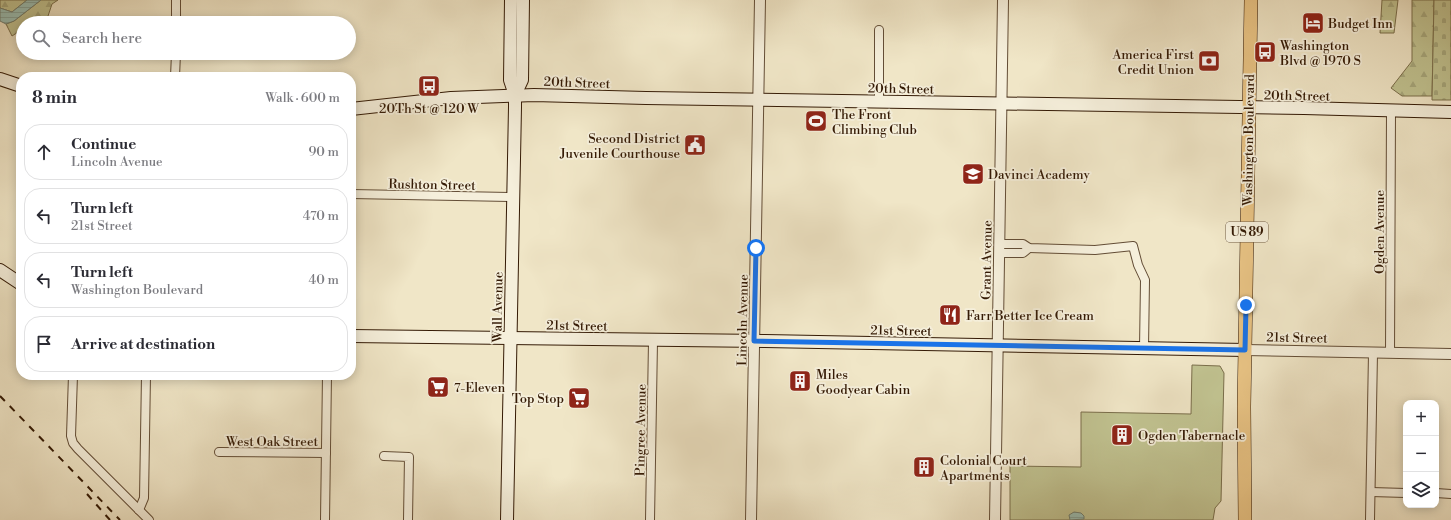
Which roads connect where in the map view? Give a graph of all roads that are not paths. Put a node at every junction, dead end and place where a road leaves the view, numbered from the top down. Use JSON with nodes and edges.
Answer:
{"nodes":[{"id":1,"x":176,"y":0,"type":"edge"},
{"id":2,"x":511,"y":0,"type":"edge"},
{"id":3,"x":523,"y":0,"type":"edge"},
{"id":4,"x":760,"y":0,"type":"edge"},
{"id":5,"x":1003,"y":0,"type":"edge"},
{"id":6,"x":1251,"y":0,"type":"edge"},
{"id":7,"x":176,"y":16,"type":"edge"},
{"id":8,"x":879,"y":30,"type":"dead end"},
{"id":9,"x":176,"y":60,"type":"edge"},
{"id":10,"x":175,"y":72,"type":"edge"},
{"id":11,"x":0,"y":79,"type":"edge"},
{"id":12,"x":16,"y":84,"type":"edge"},
{"id":13,"x":515,"y":95,"type":"junction"},
{"id":14,"x":758,"y":100,"type":"junction"},
{"id":15,"x":879,"y":102,"type":"junction"},
{"id":16,"x":1001,"y":104,"type":"junction"},
{"id":17,"x":356,"y":108,"type":"edge"},
{"id":18,"x":1249,"y":108,"type":"junction"},
{"id":19,"x":1391,"y":111,"type":"junction"},
{"id":20,"x":1451,"y":112,"type":"edge"},
{"id":21,"x":356,"y":194,"type":"edge"},
{"id":22,"x":513,"y":197,"type":"junction"},
{"id":23,"x":999,"y":248,"type":"junction"},
{"id":24,"x":0,"y":270,"type":"edge"},
{"id":25,"x":16,"y":281,"type":"edge"},
{"id":26,"x":356,"y":336,"type":"edge"},
{"id":27,"x":511,"y":338,"type":"junction"},
{"id":28,"x":653,"y":341,"type":"junction"},
{"id":29,"x":754,"y":341,"type":"junction"},
{"id":30,"x":998,"y":346,"type":"junction"},
{"id":31,"x":1144,"y":348,"type":"junction"},
{"id":32,"x":1245,"y":350,"type":"junction"},
{"id":33,"x":1373,"y":353,"type":"junction"},
{"id":34,"x":1390,"y":353,"type":"junction"},
{"id":35,"x":1451,"y":354,"type":"edge"},
{"id":36,"x":73,"y":380,"type":"edge"},
{"id":37,"x":146,"y":380,"type":"edge"},
{"id":38,"x":327,"y":380,"type":"edge"},
{"id":39,"x":218,"y":452,"type":"dead end"},
{"id":40,"x":326,"y":453,"type":"junction"},
{"id":41,"x":384,"y":456,"type":"dead end"},
{"id":42,"x":1371,"y":492,"type":"junction"},
{"id":43,"x":1403,"y":493,"type":"edge"},
{"id":44,"x":1439,"y":493,"type":"edge"},
{"id":45,"x":1451,"y":494,"type":"edge"},
{"id":46,"x":139,"y":510,"type":"junction"},
{"id":47,"x":149,"y":520,"type":"edge"},
{"id":48,"x":325,"y":520,"type":"edge"},
{"id":49,"x":408,"y":520,"type":"edge"},
{"id":50,"x":507,"y":520,"type":"edge"},
{"id":51,"x":650,"y":520,"type":"edge"},
{"id":52,"x":751,"y":520,"type":"edge"},
{"id":53,"x":995,"y":520,"type":"edge"},
{"id":54,"x":1245,"y":520,"type":"edge"},
{"id":55,"x":1370,"y":520,"type":"edge"}],
"edges":[{"from":1,"to":7,"type":"street"},
{"from":2,"to":13,"type":"main road","name":"Wall Avenue"},
{"from":3,"to":13,"type":"main road","name":"Wall Avenue"},
{"from":4,"to":14,"type":"street","name":"Lincoln Avenue"},
{"from":5,"to":16,"type":"street","name":"Grant Avenue"},
{"from":6,"to":18,"type":"main road","name":"Washington Boulevard","number":"US 89"},
{"from":8,"to":15,"type":"street"},
{"from":9,"to":10,"type":"street"},
{"from":11,"to":12,"type":"main road"},
{"from":13,"to":14,"type":"main road","name":"20th Street"},
{"from":13,"to":17,"type":"main road","name":"20th Street"},
{"from":13,"to":22,"type":"main road","name":"Wall Avenue"},
{"from":14,"to":15,"type":"main road","name":"20th Street"},
{"from":14,"to":29,"type":"street","name":"Lincoln Avenue"},
{"from":15,"to":16,"type":"main road","name":"20th Street"},
{"from":16,"to":18,"type":"main road","name":"20th Street"},
{"from":16,"to":23,"type":"street","name":"Grant Avenue"},
{"from":18,"to":19,"type":"main road","name":"20th Street"},
{"from":18,"to":32,"type":"main road","name":"Washington Boulevard","number":"US 89"},
{"from":19,"to":20,"type":"main road","name":"20th Street"},
{"from":19,"to":34,"type":"street","name":"Ogden Avenue"},
{"from":21,"to":22,"type":"street","name":"Rushton Street"},
{"from":22,"to":27,"type":"main road","name":"Wall Avenue"},
{"from":23,"to":30,"type":"street","name":"Grant Avenue"},
{"from":23,"to":31,"type":"street"},
{"from":24,"to":25,"type":"main road"},
{"from":26,"to":27,"type":"main road","name":"21st Street"},
{"from":27,"to":28,"type":"main road","name":"21st Street"},
{"from":27,"to":50,"type":"main road","name":"Wall Avenue"},
{"from":28,"to":29,"type":"main road","name":"21st Street"},
{"from":28,"to":51,"type":"street","name":"Pingree Avenue"},
{"from":29,"to":30,"type":"main road","name":"21st Street"},
{"from":29,"to":52,"type":"street","name":"Lincoln Avenue"},
{"from":30,"to":31,"type":"main road","name":"21st Street"},
{"from":30,"to":53,"type":"street","name":"Grant Avenue"},
{"from":31,"to":32,"type":"main road","name":"21st Street"},
{"from":32,"to":33,"type":"street","name":"21st Street"},
{"from":32,"to":54,"type":"main road","name":"Washington Boulevard","number":"US 89"},
{"from":33,"to":34,"type":"street","name":"21st Street"},
{"from":33,"to":42,"type":"street"},
{"from":34,"to":35,"type":"street","name":"21st Street"},
{"from":36,"to":46,"type":"street"},
{"from":37,"to":46,"type":"street"},
{"from":38,"to":40,"type":"street"},
{"from":39,"to":40,"type":"street","name":"West Oak Street"},
{"from":40,"to":48,"type":"street"},
{"from":41,"to":49,"type":"street"},
{"from":42,"to":43,"type":"street"},
{"from":42,"to":55,"type":"street"},
{"from":44,"to":45,"type":"street"},
{"from":46,"to":47,"type":"street"}]}
